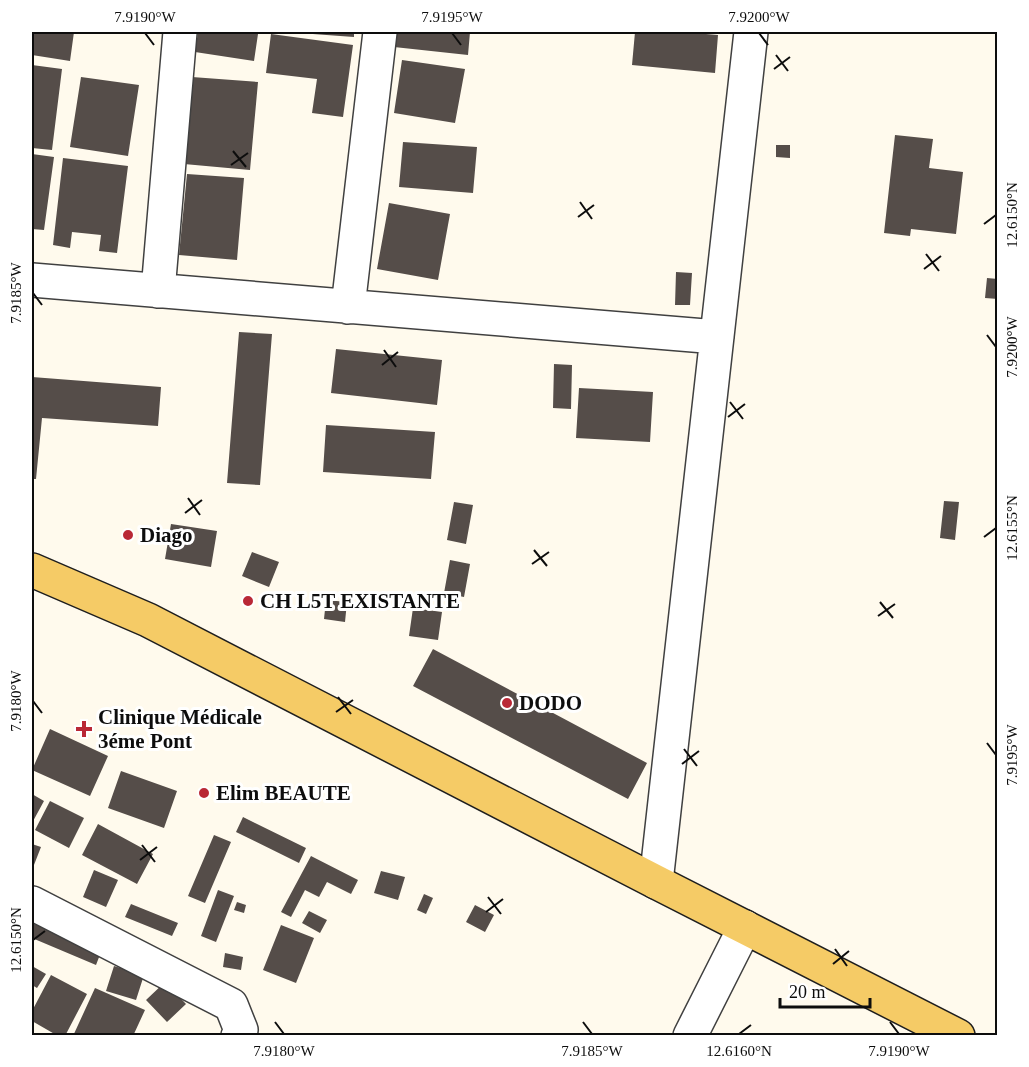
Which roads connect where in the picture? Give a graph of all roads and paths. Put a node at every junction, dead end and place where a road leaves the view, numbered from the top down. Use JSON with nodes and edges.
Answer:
{"nodes":[{"id":1,"x":180,"y":32,"type":"edge"},
{"id":2,"x":380,"y":32,"type":"edge"},
{"id":3,"x":751,"y":32,"type":"edge"},
{"id":4,"x":32,"y":280,"type":"edge"},
{"id":5,"x":158,"y":291,"type":"junction"},
{"id":6,"x":348,"y":306,"type":"junction"},
{"id":7,"x":717,"y":337,"type":"junction"},
{"id":8,"x":32,"y":570,"type":"edge"},
{"id":9,"x":656,"y":882,"type":"junction"},
{"id":10,"x":32,"y":903,"type":"edge"},
{"id":11,"x":745,"y":927,"type":"junction"},
{"id":12,"x":238,"y":1035,"type":"edge"},
{"id":13,"x":690,"y":1035,"type":"edge"},
{"id":14,"x":958,"y":1035,"type":"edge"}],
"edges":[{"from":1,"to":5,"type":"street"},
{"from":2,"to":6,"type":"street"},
{"from":3,"to":7,"type":"street"},
{"from":4,"to":5,"type":"street"},
{"from":5,"to":6,"type":"street"},
{"from":6,"to":7,"type":"street"},
{"from":7,"to":9,"type":"street"},
{"from":8,"to":9,"type":"main road"},
{"from":9,"to":11,"type":"main road"},
{"from":10,"to":12,"type":"street"},
{"from":11,"to":13,"type":"street"},
{"from":11,"to":14,"type":"main road"}]}
